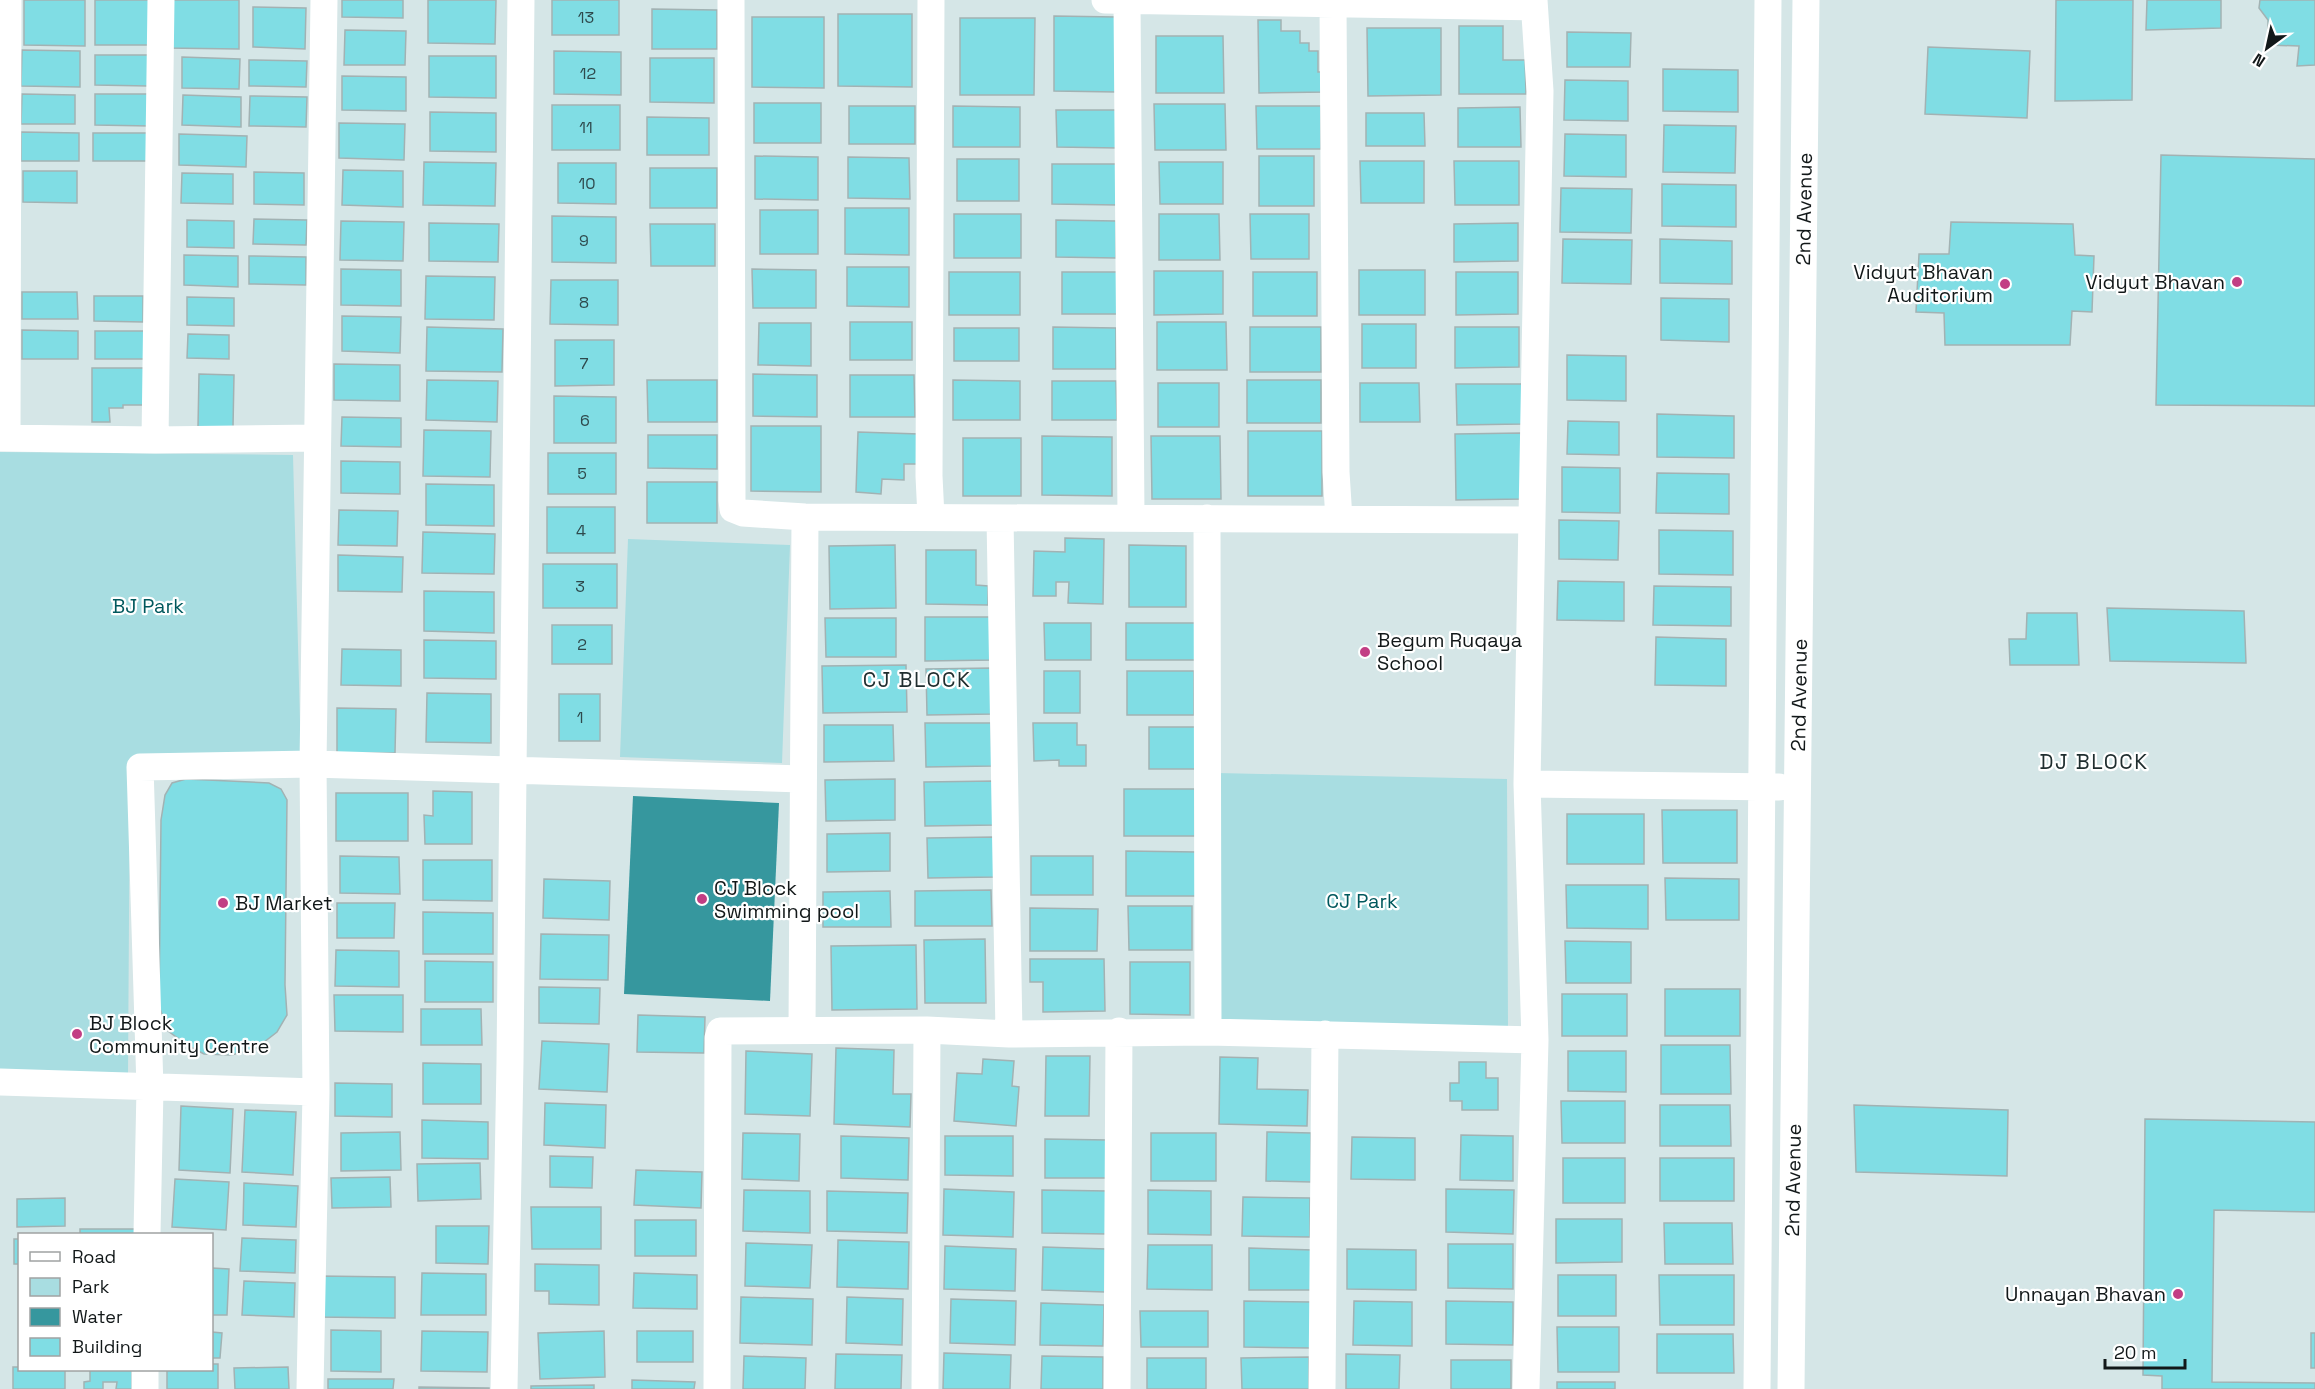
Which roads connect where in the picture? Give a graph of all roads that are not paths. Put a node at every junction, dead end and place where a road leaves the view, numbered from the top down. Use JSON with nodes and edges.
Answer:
{"nodes":[{"id":1,"x":8,"y":0,"type":"edge"},
{"id":2,"x":161,"y":0,"type":"edge"},
{"id":3,"x":324,"y":0,"type":"edge"},
{"id":4,"x":520,"y":0,"type":"edge"},
{"id":5,"x":732,"y":0,"type":"edge"},
{"id":6,"x":931,"y":0,"type":"edge"},
{"id":7,"x":1768,"y":0,"type":"edge"},
{"id":8,"x":1806,"y":0,"type":"edge"},
{"id":9,"x":1116,"y":1,"type":"edge"},
{"id":10,"x":1534,"y":3,"type":"edge"},
{"id":11,"x":1334,"y":4,"type":"junction"},
{"id":12,"x":4,"y":438,"type":"edge"},
{"id":13,"x":317,"y":438,"type":"junction"},
{"id":14,"x":155,"y":440,"type":"junction"},
{"id":15,"x":805,"y":517,"type":"junction"},
{"id":16,"x":931,"y":517,"type":"junction"},
{"id":17,"x":1000,"y":518,"type":"junction"},
{"id":18,"x":1131,"y":518,"type":"junction"},
{"id":19,"x":1207,"y":518,"type":"junction"},
{"id":20,"x":1339,"y":519,"type":"junction"},
{"id":21,"x":1532,"y":520,"type":"junction"},
{"id":22,"x":313,"y":764,"type":"junction"},
{"id":23,"x":512,"y":769,"type":"junction"},
{"id":24,"x":802,"y":779,"type":"junction"},
{"id":25,"x":1527,"y":784,"type":"junction"},
{"id":26,"x":1761,"y":786,"type":"junction"},
{"id":27,"x":1798,"y":787,"type":"junction"},
{"id":28,"x":802,"y":1029,"type":"junction"},
{"id":29,"x":927,"y":1029,"type":"junction"},
{"id":30,"x":1119,"y":1031,"type":"junction"},
{"id":31,"x":1208,"y":1032,"type":"junction"},
{"id":32,"x":1009,"y":1034,"type":"junction"},
{"id":33,"x":1325,"y":1034,"type":"junction"},
{"id":34,"x":1535,"y":1040,"type":"junction"},
{"id":35,"x":0,"y":1082,"type":"edge"},
{"id":36,"x":150,"y":1088,"type":"junction"},
{"id":37,"x":316,"y":1092,"type":"junction"},
{"id":38,"x":147,"y":1233,"type":"edge"},
{"id":39,"x":145,"y":1371,"type":"edge"},
{"id":40,"x":145,"y":1389,"type":"edge"},
{"id":41,"x":310,"y":1389,"type":"edge"},
{"id":42,"x":504,"y":1389,"type":"edge"},
{"id":43,"x":717,"y":1389,"type":"edge"},
{"id":44,"x":925,"y":1389,"type":"edge"},
{"id":45,"x":1117,"y":1389,"type":"edge"},
{"id":46,"x":1322,"y":1389,"type":"edge"},
{"id":47,"x":1526,"y":1389,"type":"edge"},
{"id":48,"x":1757,"y":1389,"type":"edge"},
{"id":49,"x":1791,"y":1389,"type":"edge"}],
"edges":[{"from":1,"to":12,"type":"street"},
{"from":2,"to":14,"type":"street"},
{"from":3,"to":13,"type":"street"},
{"from":4,"to":23,"type":"street"},
{"from":5,"to":15,"type":"street"},
{"from":6,"to":16,"type":"street"},
{"from":7,"to":26,"type":"street","name":"2nd Avenue"},
{"from":8,"to":27,"type":"street","name":"2nd Avenue"},
{"from":9,"to":11,"type":"street"},
{"from":9,"to":18,"type":"street"},
{"from":10,"to":11,"type":"street"},
{"from":10,"to":21,"type":"street"},
{"from":11,"to":20,"type":"street"},
{"from":12,"to":14,"type":"street"},
{"from":13,"to":14,"type":"street"},
{"from":13,"to":22,"type":"street"},
{"from":15,"to":16,"type":"street"},
{"from":15,"to":24,"type":"street"},
{"from":16,"to":17,"type":"street"},
{"from":17,"to":18,"type":"street"},
{"from":17,"to":32,"type":"street"},
{"from":18,"to":19,"type":"street"},
{"from":19,"to":20,"type":"street"},
{"from":19,"to":31,"type":"street"},
{"from":20,"to":21,"type":"street"},
{"from":21,"to":25,"type":"street"},
{"from":22,"to":23,"type":"street"},
{"from":22,"to":36,"type":"street"},
{"from":22,"to":37,"type":"street"},
{"from":23,"to":24,"type":"street"},
{"from":23,"to":42,"type":"street"},
{"from":24,"to":28,"type":"street"},
{"from":25,"to":26,"type":"street"},
{"from":25,"to":34,"type":"street"},
{"from":26,"to":27,"type":"street"},
{"from":26,"to":48,"type":"street","name":"2nd Avenue"},
{"from":27,"to":49,"type":"street","name":"2nd Avenue"},
{"from":28,"to":29,"type":"street"},
{"from":28,"to":43,"type":"street"},
{"from":29,"to":32,"type":"street"},
{"from":29,"to":44,"type":"street"},
{"from":30,"to":31,"type":"street"},
{"from":30,"to":32,"type":"street"},
{"from":30,"to":45,"type":"street"},
{"from":31,"to":33,"type":"street"},
{"from":33,"to":34,"type":"street"},
{"from":33,"to":46,"type":"street"},
{"from":34,"to":47,"type":"street"},
{"from":35,"to":36,"type":"street"},
{"from":36,"to":37,"type":"street"},
{"from":36,"to":38,"type":"street"},
{"from":37,"to":41,"type":"street"},
{"from":39,"to":40,"type":"street"}]}
